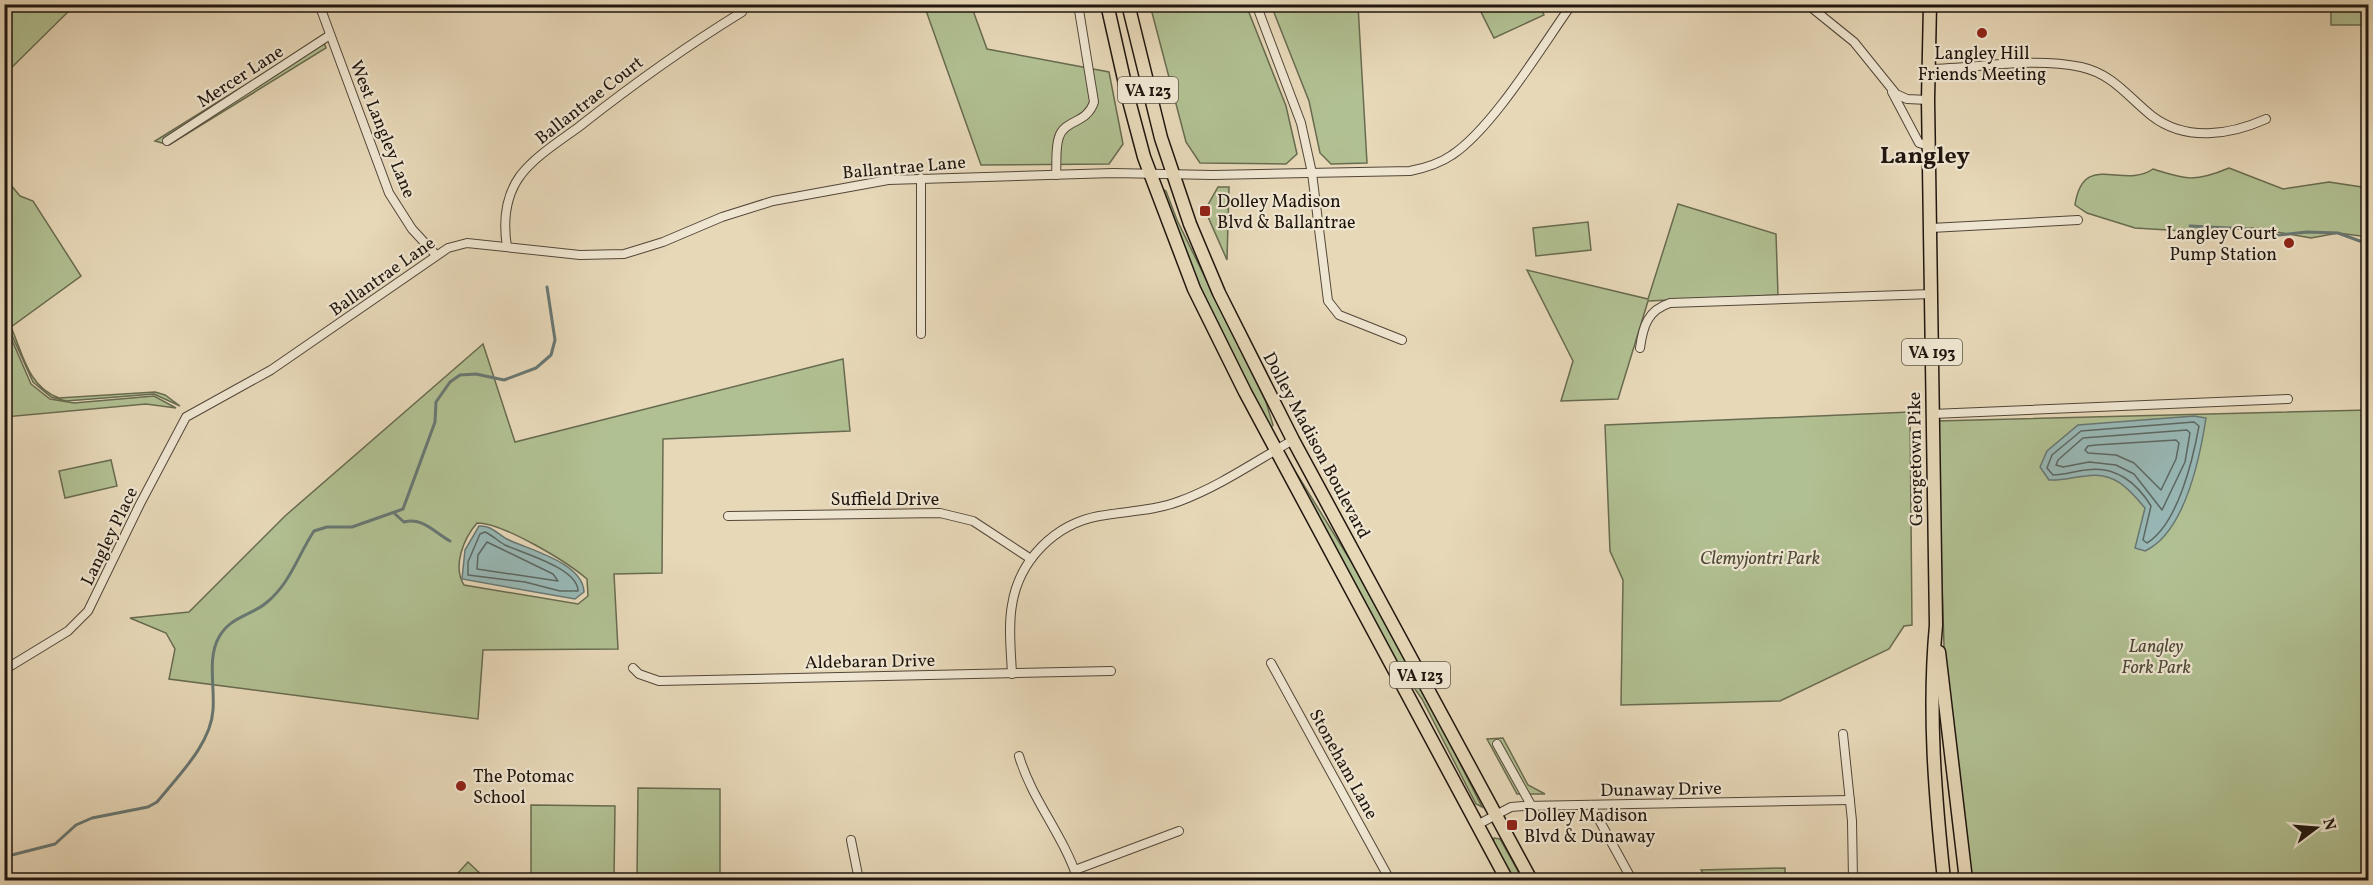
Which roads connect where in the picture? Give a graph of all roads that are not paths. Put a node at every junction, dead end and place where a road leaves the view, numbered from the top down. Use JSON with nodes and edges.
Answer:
{"nodes":[{"id":1,"x":319,"y":4,"type":"edge"},
{"id":2,"x":1078,"y":4,"type":"edge"},
{"id":3,"x":1107,"y":4,"type":"edge"},
{"id":4,"x":1128,"y":4,"type":"edge"},
{"id":5,"x":1256,"y":4,"type":"edge"},
{"id":6,"x":1572,"y":4,"type":"edge"},
{"id":7,"x":1807,"y":4,"type":"edge"},
{"id":8,"x":1930,"y":4,"type":"edge"},
{"id":9,"x":742,"y":12,"type":"dead end"},
{"id":10,"x":330,"y":35,"type":"junction"},
{"id":11,"x":1930,"y":69,"type":"junction"},
{"id":12,"x":1891,"y":90,"type":"junction"},
{"id":13,"x":1928,"y":100,"type":"junction"},
{"id":14,"x":2266,"y":119,"type":"dead end"},
{"id":15,"x":167,"y":141,"type":"dead end"},
{"id":16,"x":1929,"y":146,"type":"junction"},
{"id":17,"x":1312,"y":173,"type":"junction"},
{"id":18,"x":1150,"y":174,"type":"junction"},
{"id":19,"x":1173,"y":174,"type":"junction"},
{"id":20,"x":1056,"y":175,"type":"junction"},
{"id":21,"x":921,"y":178,"type":"junction"},
{"id":22,"x":2078,"y":220,"type":"dead end"},
{"id":23,"x":1931,"y":228,"type":"junction"},
{"id":24,"x":507,"y":247,"type":"junction"},
{"id":25,"x":435,"y":255,"type":"junction"},
{"id":26,"x":1932,"y":294,"type":"junction"},
{"id":27,"x":921,"y":334,"type":"dead end"},
{"id":28,"x":1402,"y":340,"type":"dead end"},
{"id":29,"x":1640,"y":348,"type":"dead end"},
{"id":30,"x":219,"y":399,"type":"joint"},
{"id":31,"x":2288,"y":399,"type":"dead end"},
{"id":32,"x":1932,"y":414,"type":"junction"},
{"id":33,"x":1293,"y":440,"type":"junction"},
{"id":34,"x":1275,"y":450,"type":"junction"},
{"id":35,"x":728,"y":516,"type":"dead end"},
{"id":36,"x":1031,"y":559,"type":"junction"},
{"id":37,"x":1936,"y":625,"type":"junction"},
{"id":38,"x":1271,"y":663,"type":"dead end"},
{"id":39,"x":633,"y":668,"type":"dead end"},
{"id":40,"x":4,"y":669,"type":"edge"},
{"id":41,"x":1111,"y":671,"type":"dead end"},
{"id":42,"x":1012,"y":674,"type":"junction"},
{"id":43,"x":1843,"y":734,"type":"dead end"},
{"id":44,"x":1497,"y":744,"type":"dead end"},
{"id":45,"x":1019,"y":756,"type":"dead end"},
{"id":46,"x":1850,"y":800,"type":"junction"},
{"id":47,"x":1531,"y":806,"type":"junction"},
{"id":48,"x":1592,"y":806,"type":"junction"},
{"id":49,"x":1496,"y":816,"type":"junction"},
{"id":50,"x":1477,"y":825,"type":"junction"},
{"id":51,"x":1179,"y":831,"type":"dead end"},
{"id":52,"x":851,"y":840,"type":"dead end"},
{"id":53,"x":1075,"y":870,"type":"junction"},
{"id":54,"x":860,"y":880,"type":"edge"},
{"id":55,"x":1078,"y":880,"type":"edge"},
{"id":56,"x":1390,"y":880,"type":"edge"},
{"id":57,"x":1507,"y":880,"type":"edge"},
{"id":58,"x":1531,"y":880,"type":"edge"},
{"id":59,"x":1632,"y":880,"type":"edge"},
{"id":60,"x":1853,"y":880,"type":"edge"},
{"id":61,"x":1944,"y":880,"type":"edge"},
{"id":62,"x":1966,"y":880,"type":"edge"}],
"edges":[{"from":1,"to":10,"type":"street","name":"West Langley Lane"},
{"from":2,"to":20,"type":"street"},
{"from":3,"to":18,"type":"main road","number":"VA 123"},
{"from":4,"to":19,"type":"main road","name":"Dolley Madison Boulevard","number":"VA 123"},
{"from":5,"to":17,"type":"street"},
{"from":6,"to":17,"type":"street","name":"Ballantrae Lane"},
{"from":7,"to":12,"type":"street"},
{"from":8,"to":11,"type":"main road","name":"Georgetown Pike","number":"VA 193"},
{"from":9,"to":24,"type":"street","name":"Ballantrae Court"},
{"from":10,"to":15,"type":"street","name":"Mercer Lane"},
{"from":10,"to":25,"type":"street","name":"West Langley Lane"},
{"from":11,"to":13,"type":"main road","name":"Georgetown Pike","number":"VA 193"},
{"from":11,"to":14,"type":"street"},
{"from":12,"to":13,"type":"street"},
{"from":12,"to":16,"type":"street"},
{"from":13,"to":16,"type":"main road","name":"Georgetown Pike","number":"VA 193"},
{"from":16,"to":23,"type":"main road","name":"Georgetown Pike","number":"VA 193"},
{"from":17,"to":19,"type":"street","name":"Ballantrae Lane"},
{"from":17,"to":28,"type":"street"},
{"from":18,"to":19,"type":"street","name":"Ballantrae Lane"},
{"from":18,"to":20,"type":"street","name":"Ballantrae Lane"},
{"from":18,"to":34,"type":"main road","number":"VA 123"},
{"from":19,"to":33,"type":"main road","name":"Dolley Madison Boulevard","number":"VA 123"},
{"from":20,"to":21,"type":"street","name":"Ballantrae Lane"},
{"from":21,"to":24,"type":"street","name":"Ballantrae Lane"},
{"from":21,"to":27,"type":"street"},
{"from":22,"to":23,"type":"street"},
{"from":23,"to":26,"type":"main road","name":"Georgetown Pike","number":"VA 193"},
{"from":24,"to":25,"type":"street","name":"Ballantrae Lane"},
{"from":25,"to":30,"type":"street","name":"Ballantrae Lane"},
{"from":26,"to":29,"type":"street"},
{"from":26,"to":32,"type":"main road","name":"Georgetown Pike","number":"VA 193"},
{"from":30,"to":40,"type":"street","name":"Langley Place"},
{"from":31,"to":32,"type":"street"},
{"from":32,"to":37,"type":"main road","name":"Georgetown Pike","number":"VA 193"},
{"from":33,"to":34,"type":"street"},
{"from":33,"to":49,"type":"main road","name":"Dolley Madison Boulevard","number":"VA 123"},
{"from":34,"to":36,"type":"street"},
{"from":34,"to":50,"type":"main road","number":"VA 123"},
{"from":35,"to":36,"type":"street","name":"Suffield Drive"},
{"from":36,"to":42,"type":"street"},
{"from":37,"to":61,"type":"main road","name":"Georgetown Pike","number":"VA 193"},
{"from":37,"to":62,"type":"main road","name":"Georgetown Pike","number":"VA 193"},
{"from":38,"to":56,"type":"street","name":"Stoneham Lane"},
{"from":39,"to":42,"type":"street","name":"Aldebaran Drive"},
{"from":41,"to":42,"type":"street","name":"Aldebaran Drive"},
{"from":43,"to":46,"type":"street"},
{"from":44,"to":47,"type":"street"},
{"from":45,"to":53,"type":"street"},
{"from":46,"to":48,"type":"street","name":"Dunaway Drive"},
{"from":46,"to":60,"type":"street"},
{"from":47,"to":48,"type":"street","name":"Dunaway Drive"},
{"from":47,"to":49,"type":"street","name":"Dunaway Drive"},
{"from":48,"to":59,"type":"street"},
{"from":49,"to":50,"type":"street","name":"Dunaway Drive"},
{"from":49,"to":58,"type":"main road","name":"Dolley Madison Boulevard","number":"VA 123"},
{"from":50,"to":57,"type":"main road","number":"VA 123"},
{"from":51,"to":53,"type":"street"},
{"from":52,"to":54,"type":"street"},
{"from":53,"to":55,"type":"street"}]}
